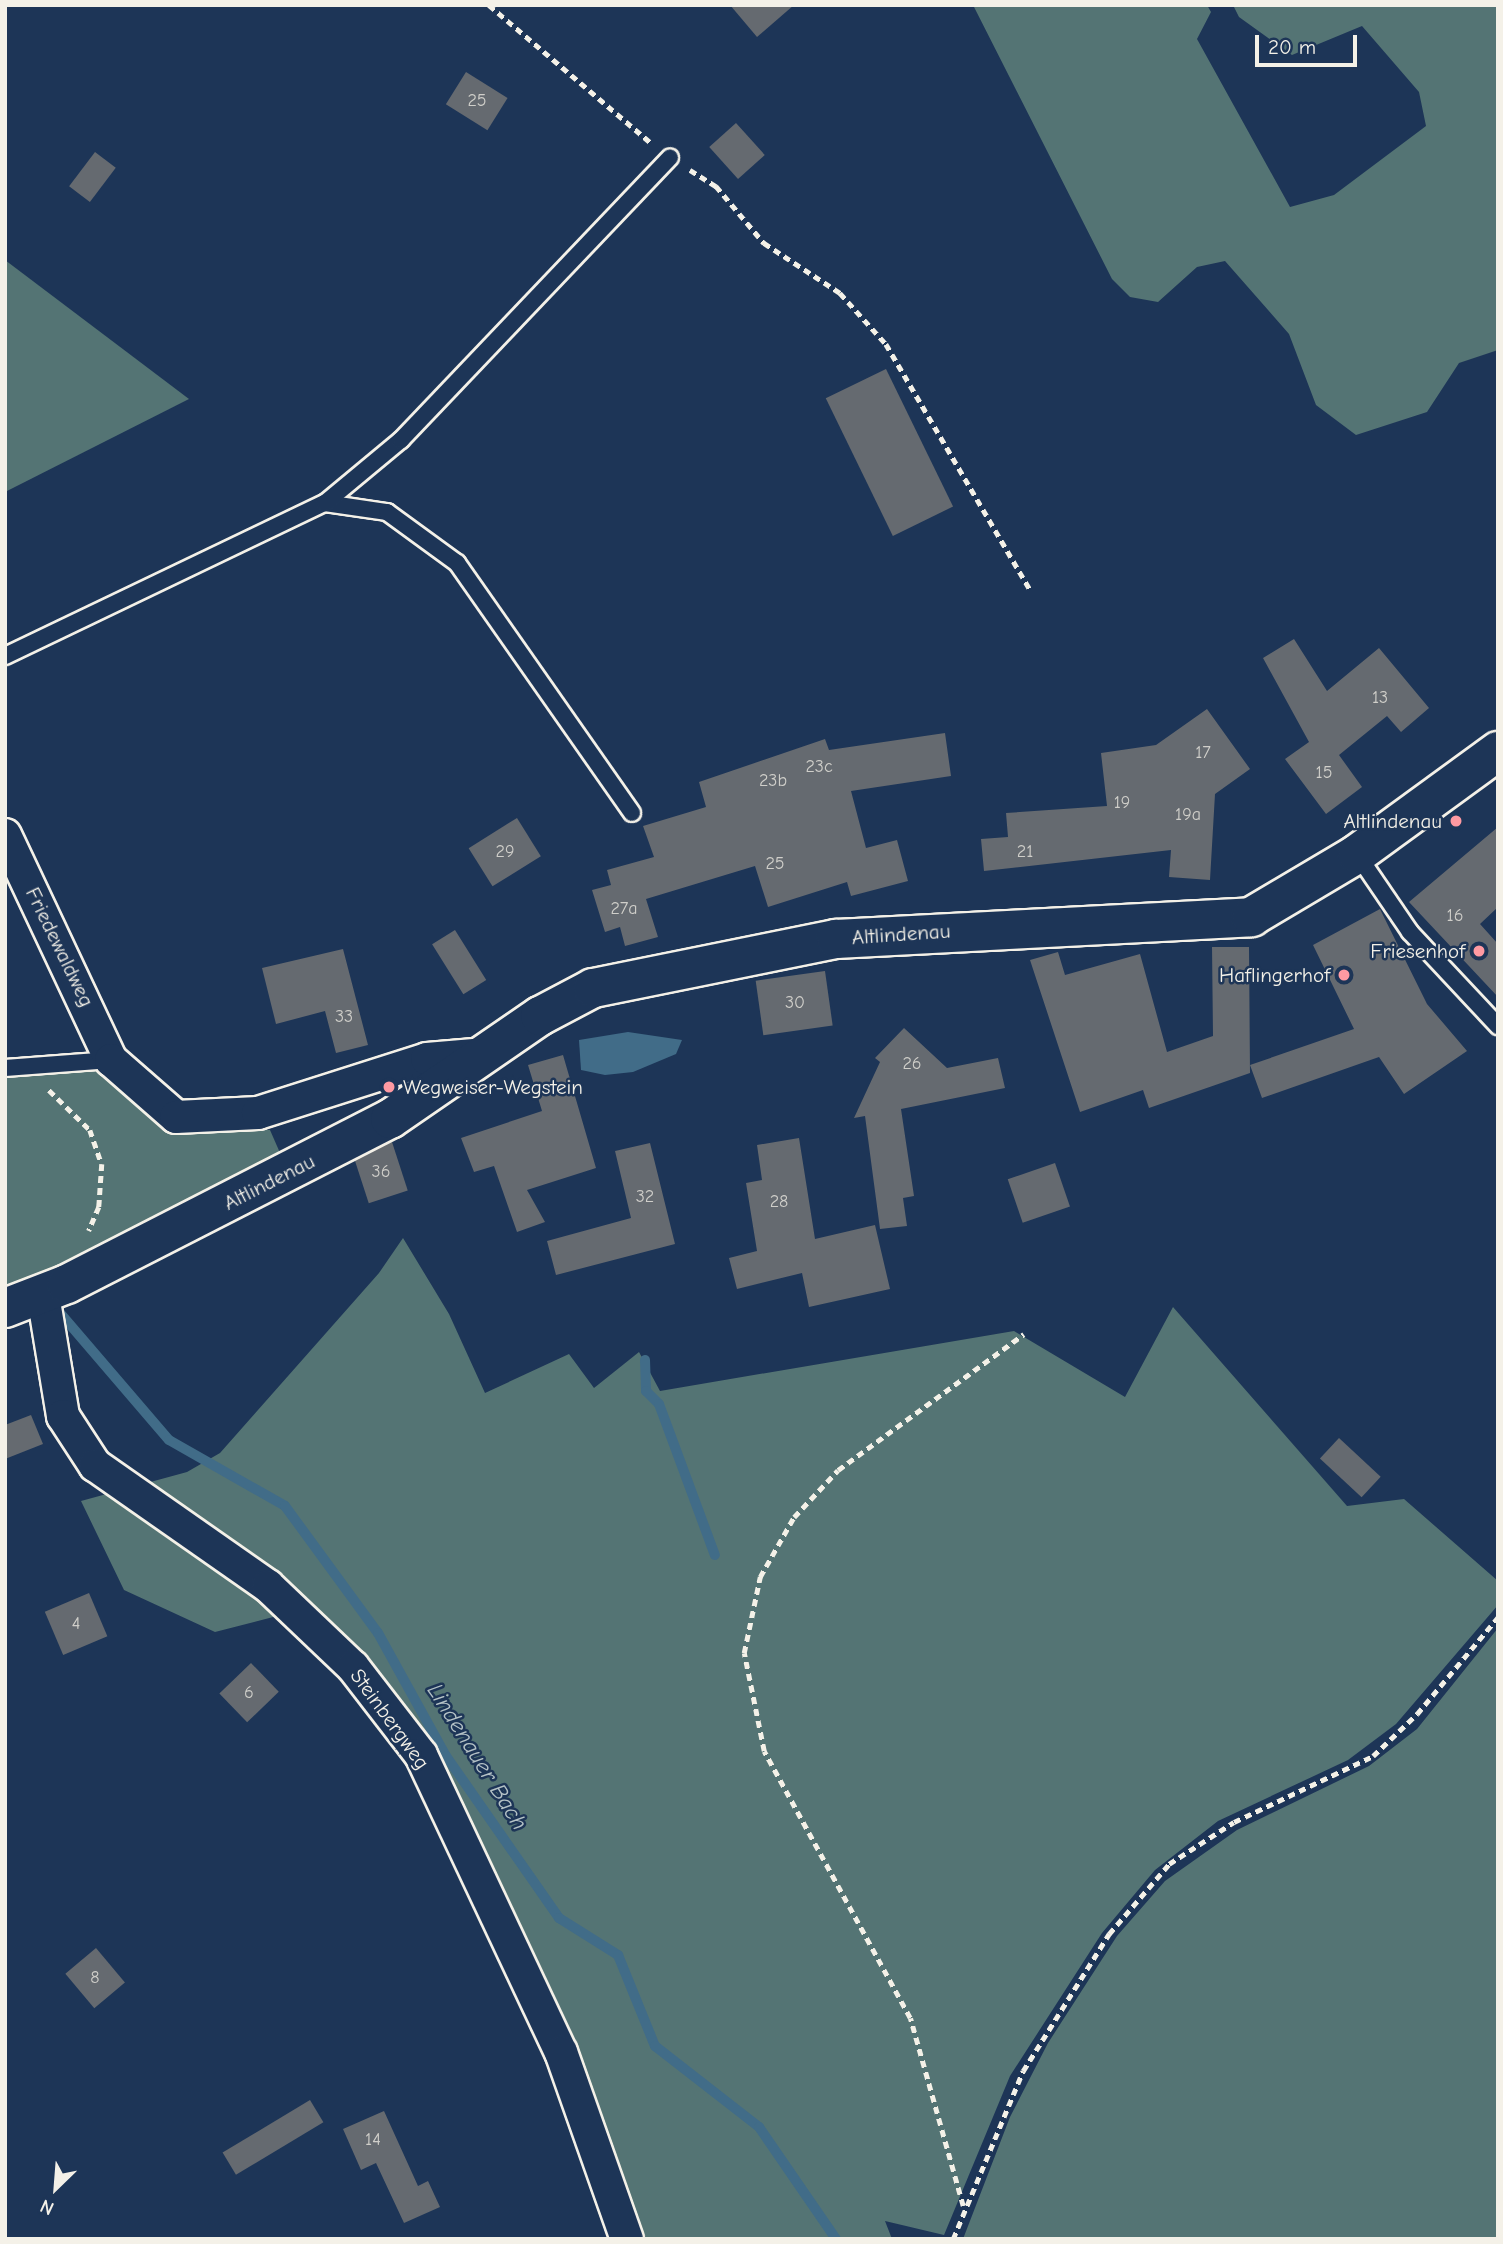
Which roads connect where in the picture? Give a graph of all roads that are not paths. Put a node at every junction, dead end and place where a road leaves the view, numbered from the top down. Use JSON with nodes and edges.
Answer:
{"nodes":[{"id":1,"x":670,"y":159,"type":"road end"},
{"id":2,"x":325,"y":503,"type":"junction"},
{"id":3,"x":5,"y":656,"type":"edge"},
{"id":4,"x":1498,"y":751,"type":"edge"},
{"id":5,"x":632,"y":813,"type":"dead end"},
{"id":6,"x":5,"y":835,"type":"edge"},
{"id":7,"x":1357,"y":854,"type":"junction"},
{"id":8,"x":1498,"y":1026,"type":"edge"},
{"id":9,"x":486,"y":1054,"type":"junction"},
{"id":10,"x":111,"y":1060,"type":"junction"},
{"id":11,"x":5,"y":1068,"type":"edge"},
{"id":12,"x":55,"y":1289,"type":"junction"},
{"id":13,"x":5,"y":1308,"type":"edge"},
{"id":14,"x":626,"y":2239,"type":"edge"}],
"edges":[{"from":1,"to":2,"type":"lane"},
{"from":2,"to":3,"type":"lane"},
{"from":2,"to":5,"type":"lane"},
{"from":4,"to":7,"type":"street","name":"Altlindenau"},
{"from":6,"to":10,"type":"street","name":"Friedewaldweg"},
{"from":7,"to":8,"type":"lane"},
{"from":7,"to":9,"type":"street","name":"Altlindenau"},
{"from":9,"to":10,"type":"street","name":"Altlindenau"},
{"from":9,"to":12,"type":"street","name":"Altlindenau"},
{"from":10,"to":11,"type":"lane"},
{"from":12,"to":13,"type":"street","name":"Altlindenau"},
{"from":12,"to":14,"type":"street","name":"Steinbergweg"}]}
